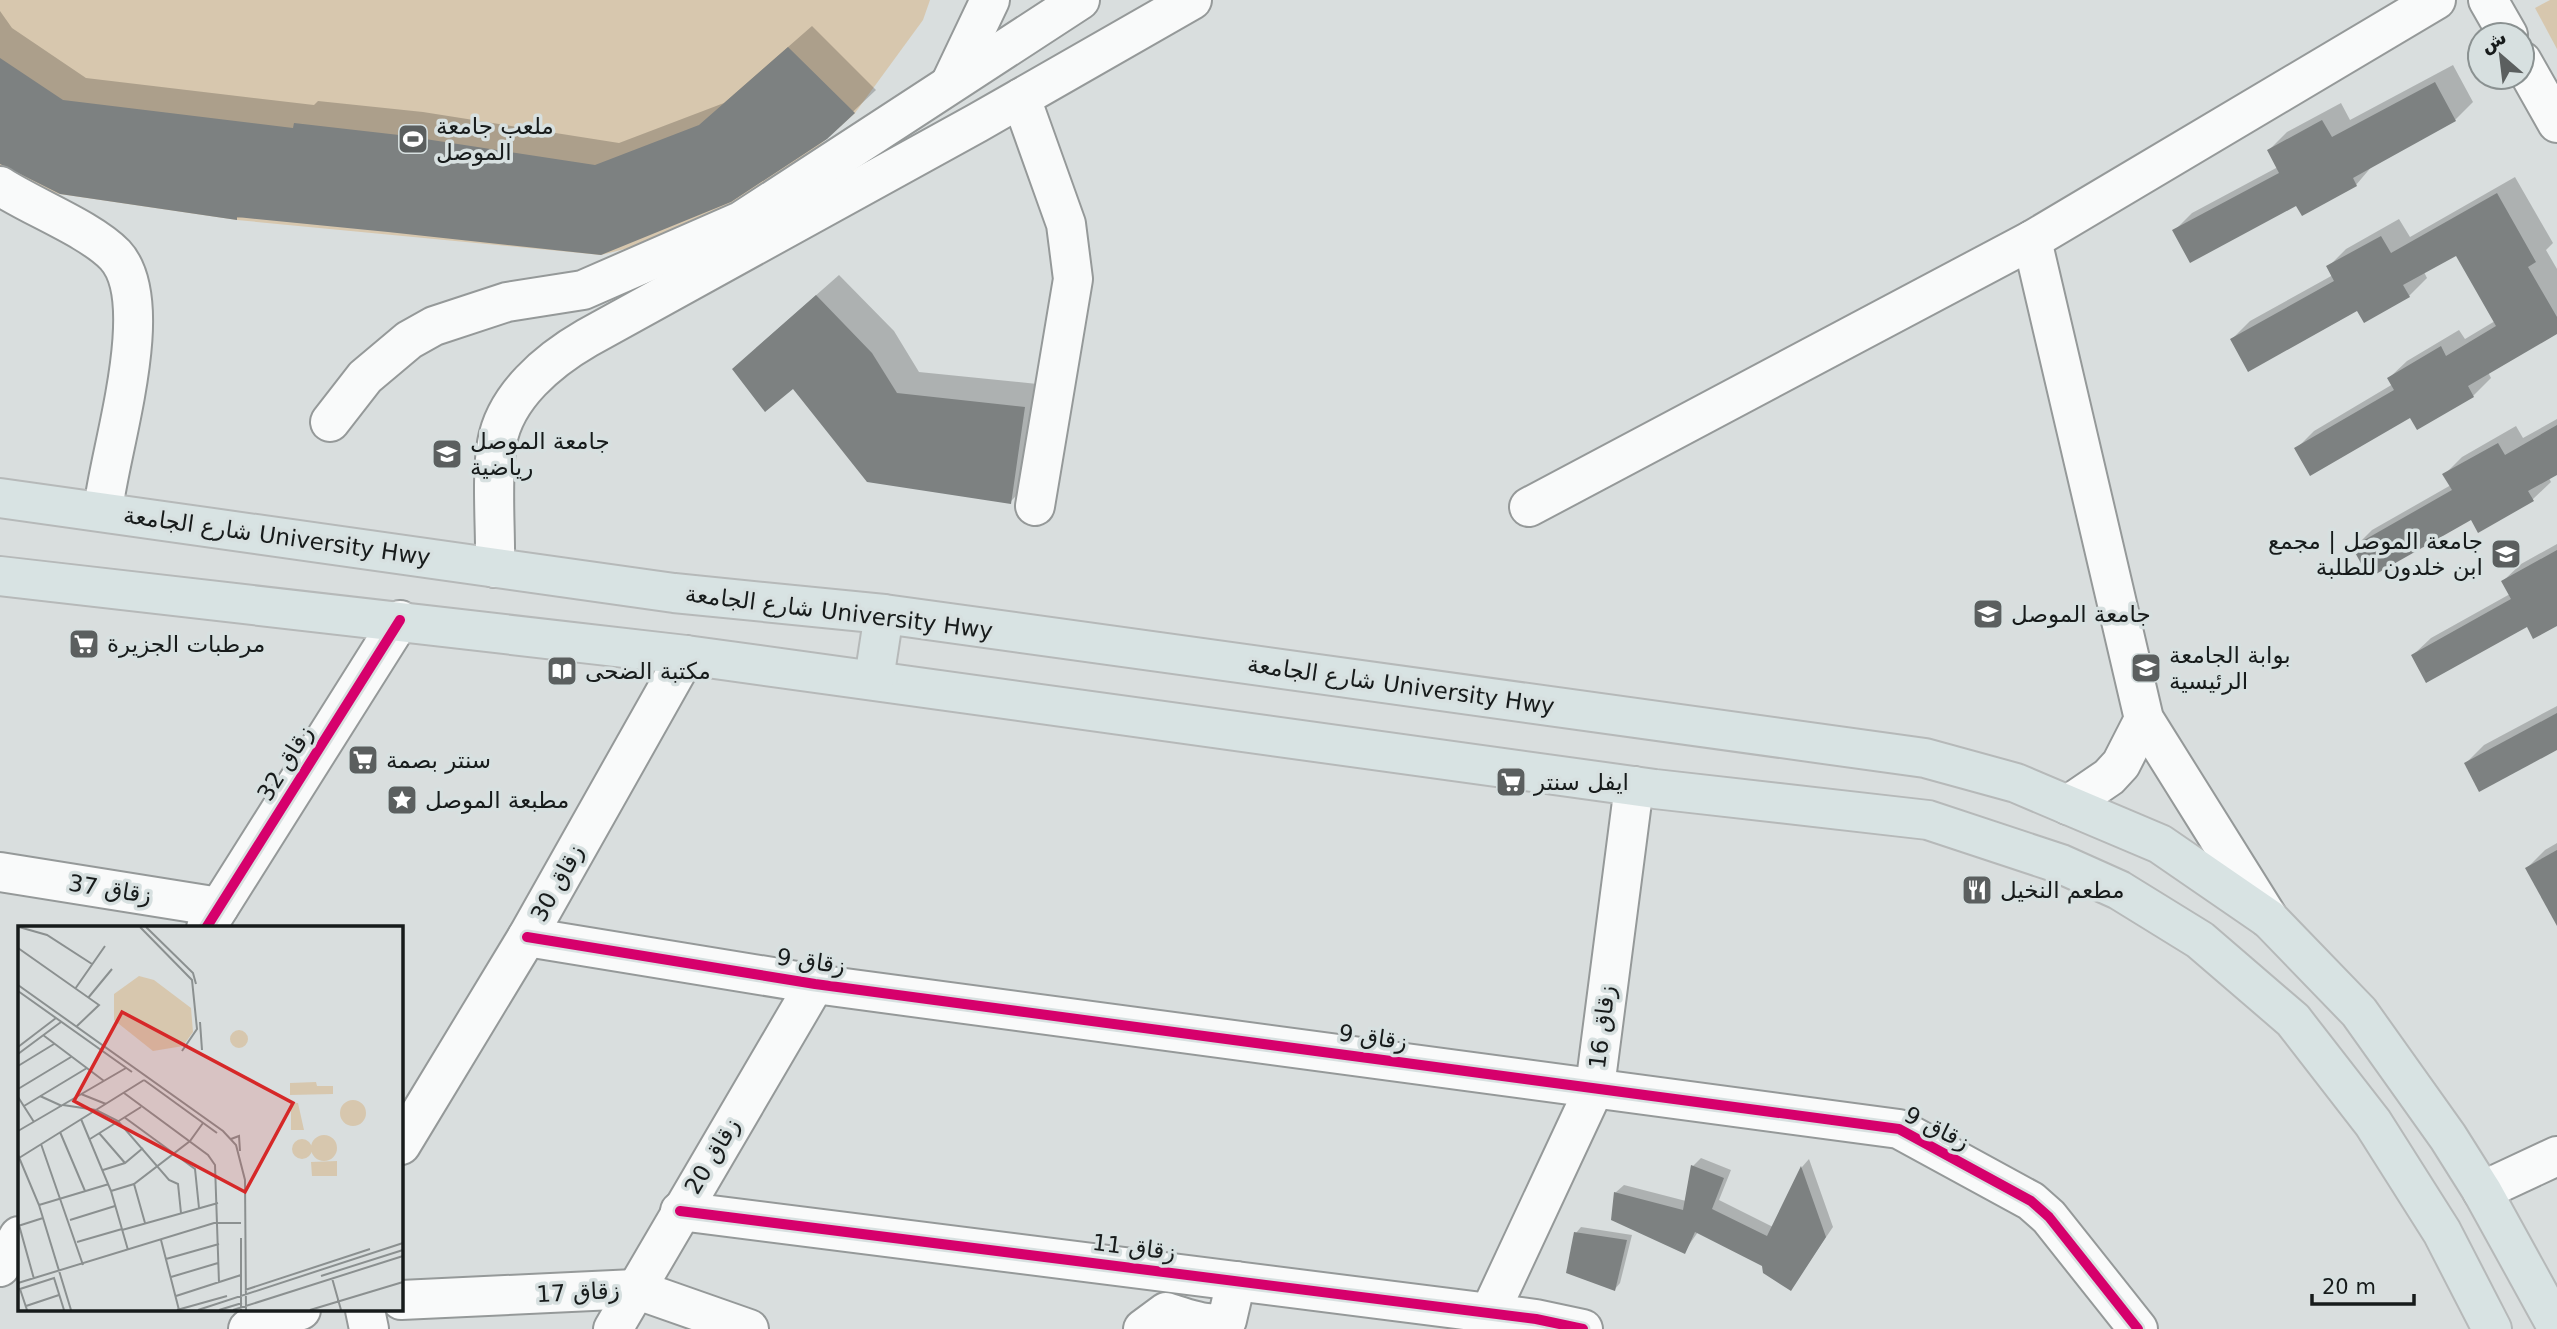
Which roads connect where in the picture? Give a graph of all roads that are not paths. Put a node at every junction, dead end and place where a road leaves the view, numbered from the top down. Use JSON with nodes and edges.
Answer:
{"nodes":[{"id":1,"x":990,"y":0,"type":"edge"},
{"id":2,"x":1080,"y":0,"type":"edge"},
{"id":3,"x":1192,"y":0,"type":"edge"},
{"id":4,"x":2435,"y":0,"type":"edge"},
{"id":5,"x":2488,"y":0,"type":"edge"},
{"id":6,"x":2500,"y":21,"type":"edge"},
{"id":7,"x":951,"y":83,"type":"junction"},
{"id":8,"x":2536,"y":86,"type":"edge"},
{"id":9,"x":1021,"y":97,"type":"junction"},
{"id":10,"x":976,"y":123,"type":"junction"},
{"id":11,"x":2557,"y":123,"type":"edge"},
{"id":12,"x":0,"y":186,"type":"edge"},
{"id":13,"x":2032,"y":240,"type":"junction"},
{"id":14,"x":583,"y":290,"type":"junction"},
{"id":15,"x":604,"y":329,"type":"junction"},
{"id":16,"x":330,"y":422,"type":"dead end"},
{"id":17,"x":0,"y":498,"type":"edge"},
{"id":18,"x":1035,"y":506,"type":"dead end"},
{"id":19,"x":1529,"y":507,"type":"dead end"},
{"id":20,"x":103,"y":510,"type":"junction"},
{"id":21,"x":495,"y":568,"type":"junction"},
{"id":22,"x":0,"y":576,"type":"edge"},
{"id":23,"x":884,"y":614,"type":"junction"},
{"id":24,"x":400,"y":620,"type":"junction"},
{"id":25,"x":686,"y":655,"type":"junction"},
{"id":26,"x":874,"y":679,"type":"junction"},
{"id":27,"x":2144,"y":719,"type":"junction"},
{"id":28,"x":1634,"y":786,"type":"junction"},
{"id":29,"x":2068,"y":805,"type":"junction"},
{"id":30,"x":0,"y":872,"type":"edge"},
{"id":31,"x":213,"y":918,"type":"edge"},
{"id":32,"x":2269,"y":919,"type":"junction"},
{"id":33,"x":527,"y":937,"type":"junction"},
{"id":34,"x":815,"y":984,"type":"junction"},
{"id":35,"x":1595,"y":1087,"type":"junction"},
{"id":36,"x":402,"y":1143,"type":"edge"},
{"id":37,"x":2557,"y":1156,"type":"edge"},
{"id":38,"x":2483,"y":1191,"type":"junction"},
{"id":39,"x":680,"y":1210,"type":"junction"},
{"id":40,"x":18,"y":1238,"type":"edge"},
{"id":41,"x":0,"y":1267,"type":"edge"},
{"id":42,"x":1236,"y":1281,"type":"junction"},
{"id":43,"x":635,"y":1289,"type":"junction"},
{"id":44,"x":402,"y":1300,"type":"edge"},
{"id":45,"x":292,"y":1312,"type":"edge"},
{"id":46,"x":309,"y":1312,"type":"edge"},
{"id":47,"x":252,"y":1321,"type":"edge"},
{"id":48,"x":1485,"y":1321,"type":"edge"},
{"id":49,"x":2557,"y":1328,"type":"edge"},
{"id":50,"x":298,"y":1329,"type":"edge"},
{"id":51,"x":613,"y":1329,"type":"edge"},
{"id":52,"x":750,"y":1329,"type":"edge"},
{"id":53,"x":1143,"y":1329,"type":"edge"},
{"id":54,"x":1583,"y":1329,"type":"edge"},
{"id":55,"x":2138,"y":1329,"type":"edge"},
{"id":56,"x":2492,"y":1329,"type":"edge"}],
"edges":[{"from":1,"to":7,"type":"street"},
{"from":2,"to":7,"type":"street"},
{"from":3,"to":9,"type":"street"},
{"from":4,"to":13,"type":"street"},
{"from":5,"to":6,"type":"street"},
{"from":7,"to":10,"type":"street"},
{"from":7,"to":14,"type":"street"},
{"from":8,"to":11,"type":"street"},
{"from":9,"to":10,"type":"street"},
{"from":9,"to":18,"type":"street"},
{"from":10,"to":15,"type":"street"},
{"from":12,"to":20,"type":"street"},
{"from":13,"to":19,"type":"street"},
{"from":13,"to":27,"type":"street"},
{"from":14,"to":15,"type":"street"},
{"from":14,"to":16,"type":"street"},
{"from":15,"to":21,"type":"street"},
{"from":17,"to":20,"type":"main road","name":"شارع الجامعة University Hwy"},
{"from":20,"to":21,"type":"main road","name":"شارع الجامعة University Hwy"},
{"from":21,"to":23,"type":"main road","name":"شارع الجامعة University Hwy"},
{"from":22,"to":24,"type":"main road"},
{"from":23,"to":26,"type":"main road"},
{"from":23,"to":29,"type":"main road","name":"شارع الجامعة University Hwy"},
{"from":24,"to":25,"type":"main road"},
{"from":24,"to":31,"type":"street","name":"زقاق 32"},
{"from":25,"to":26,"type":"main road"},
{"from":25,"to":33,"type":"street","name":"زقاق 30"},
{"from":26,"to":28,"type":"main road"},
{"from":27,"to":29,"type":"street"},
{"from":27,"to":32,"type":"street"},
{"from":28,"to":35,"type":"street","name":"زقاق 16"},
{"from":28,"to":56,"type":"main road"},
{"from":29,"to":32,"type":"main road","name":"شارع الجامعة University Hwy"},
{"from":30,"to":31,"type":"street","name":"زقاق 37"},
{"from":32,"to":38,"type":"main road","name":"شارع الجامعة University Hwy"},
{"from":33,"to":34,"type":"street","name":"زقاق 9"},
{"from":33,"to":36,"type":"street","name":"زقاق 30"},
{"from":34,"to":35,"type":"street","name":"زقاق 9"},
{"from":34,"to":39,"type":"street","name":"زقاق 20"},
{"from":35,"to":48,"type":"street","name":"زقاق 16"},
{"from":35,"to":55,"type":"street","name":"زقاق 9"},
{"from":37,"to":38,"type":"street"},
{"from":38,"to":49,"type":"main road","name":"شارع الجامعة University Hwy"},
{"from":39,"to":42,"type":"street","name":"زقاق 11"},
{"from":39,"to":43,"type":"street","name":"زقاق 20"},
{"from":40,"to":41,"type":"street"},
{"from":42,"to":48,"type":"street","name":"زقاق 11"},
{"from":42,"to":53,"type":"street"},
{"from":43,"to":44,"type":"street","name":"زقاق 17"},
{"from":43,"to":51,"type":"street","name":"زقاق 20"},
{"from":43,"to":52,"type":"street","name":"زقاق 17"},
{"from":45,"to":47,"type":"street"},
{"from":46,"to":50,"type":"street"},
{"from":48,"to":54,"type":"street","name":"زقاق 11"}]}
